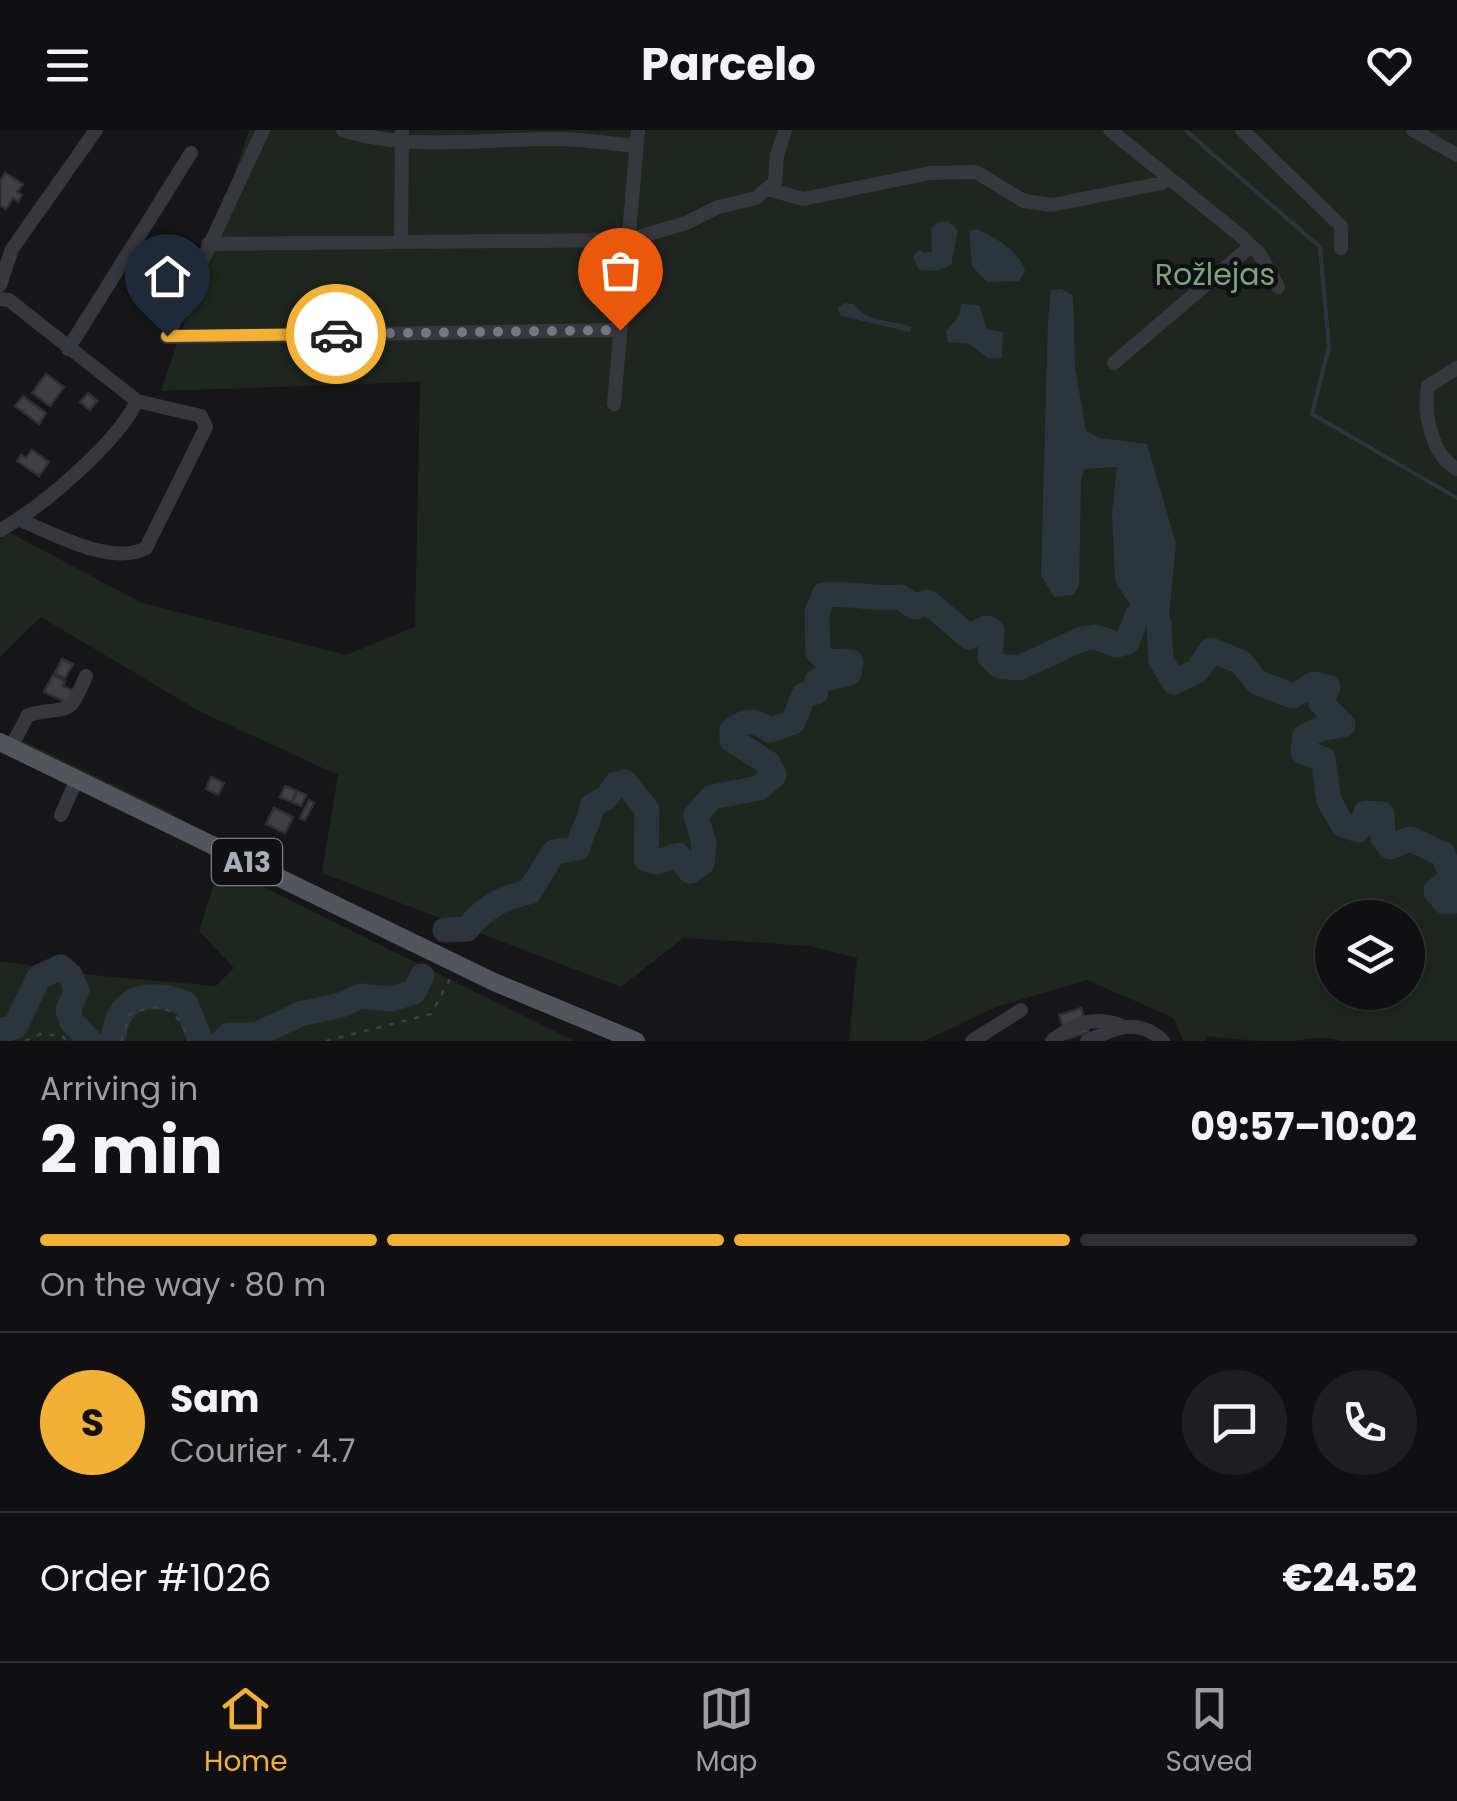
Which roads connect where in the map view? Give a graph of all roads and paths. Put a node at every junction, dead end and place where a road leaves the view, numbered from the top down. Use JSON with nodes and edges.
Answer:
{"nodes":[{"id":1,"x":96,"y":130,"type":"edge"},
{"id":2,"x":263,"y":130,"type":"edge"},
{"id":3,"x":342,"y":130,"type":"edge"},
{"id":4,"x":638,"y":130,"type":"edge"},
{"id":5,"x":784,"y":130,"type":"edge"},
{"id":6,"x":1110,"y":130,"type":"edge"},
{"id":7,"x":1242,"y":130,"type":"edge"},
{"id":8,"x":1413,"y":130,"type":"edge"},
{"id":9,"x":402,"y":136,"type":"edge"},
{"id":10,"x":636,"y":146,"type":"junction"},
{"id":11,"x":190,"y":153,"type":"dead end"},
{"id":12,"x":1457,"y":155,"type":"edge"},
{"id":13,"x":1166,"y":175,"type":"junction"},
{"id":14,"x":768,"y":189,"type":"junction"},
{"id":15,"x":628,"y":240,"type":"junction"},
{"id":16,"x":401,"y":242,"type":"junction"},
{"id":17,"x":208,"y":244,"type":"junction"},
{"id":18,"x":1251,"y":246,"type":"junction"},
{"id":19,"x":1341,"y":248,"type":"dead end"},
{"id":20,"x":0,"y":285,"type":"edge"},
{"id":21,"x":1278,"y":287,"type":"dead end"},
{"id":22,"x":0,"y":299,"type":"edge"},
{"id":23,"x":620,"y":330,"type":"junction"},
{"id":24,"x":68,"y":348,"type":"junction"},
{"id":25,"x":1114,"y":362,"type":"dead end"},
{"id":26,"x":1457,"y":368,"type":"edge"},
{"id":27,"x":137,"y":401,"type":"junction"},
{"id":28,"x":614,"y":404,"type":"dead end"},
{"id":29,"x":1457,"y":469,"type":"edge"},
{"id":30,"x":20,"y":520,"type":"junction"},
{"id":31,"x":0,"y":530,"type":"edge"},
{"id":32,"x":86,"y":676,"type":"dead end"},
{"id":33,"x":5,"y":744,"type":"edge"},
{"id":34,"x":77,"y":779,"type":"junction"},
{"id":35,"x":62,"y":815,"type":"dead end"},
{"id":36,"x":450,"y":978,"type":"dead end"},
{"id":37,"x":1021,"y":1010,"type":"dead end"},
{"id":38,"x":1120,"y":1025,"type":"junction"},
{"id":39,"x":25,"y":1041,"type":"edge"},
{"id":40,"x":67,"y":1041,"type":"edge"},
{"id":41,"x":121,"y":1041,"type":"edge"},
{"id":42,"x":189,"y":1041,"type":"edge"},
{"id":43,"x":326,"y":1041,"type":"edge"},
{"id":44,"x":636,"y":1041,"type":"edge"},
{"id":45,"x":972,"y":1041,"type":"edge"},
{"id":46,"x":1052,"y":1041,"type":"edge"},
{"id":47,"x":1087,"y":1041,"type":"edge"},
{"id":48,"x":1162,"y":1041,"type":"edge"}],
"edges":[{"from":1,"to":20,"type":"street"},
{"from":2,"to":17,"type":"street"},
{"from":3,"to":9,"type":"street"},
{"from":4,"to":10,"type":"street"},
{"from":5,"to":14,"type":"street"},
{"from":6,"to":13,"type":"street"},
{"from":7,"to":19,"type":"street"},
{"from":8,"to":12,"type":"street"},
{"from":9,"to":10,"type":"street"},
{"from":9,"to":16,"type":"street"},
{"from":10,"to":15,"type":"street"},
{"from":11,"to":24,"type":"street"},
{"from":13,"to":14,"type":"street"},
{"from":13,"to":18,"type":"street"},
{"from":14,"to":15,"type":"street"},
{"from":15,"to":16,"type":"street"},
{"from":15,"to":23,"type":"street"},
{"from":16,"to":17,"type":"street"},
{"from":17,"to":23,"type":"street"},
{"from":18,"to":21,"type":"street"},
{"from":18,"to":25,"type":"street"},
{"from":22,"to":24,"type":"street"},
{"from":23,"to":28,"type":"street"},
{"from":24,"to":27,"type":"street"},
{"from":26,"to":29,"type":"street"},
{"from":27,"to":30,"type":"street"},
{"from":27,"to":30,"type":"street"},
{"from":30,"to":31,"type":"street"},
{"from":32,"to":33,"type":"street"},
{"from":33,"to":34,"type":"main road","number":"A13"},
{"from":34,"to":35,"type":"street"},
{"from":34,"to":44,"type":"main road","number":"A13"},
{"from":36,"to":43,"type":"path"},
{"from":37,"to":45,"type":"street"},
{"from":38,"to":46,"type":"street"},
{"from":38,"to":47,"type":"street"},
{"from":38,"to":48,"type":"street"},
{"from":39,"to":40,"type":"path"},
{"from":41,"to":42,"type":"path"}]}
